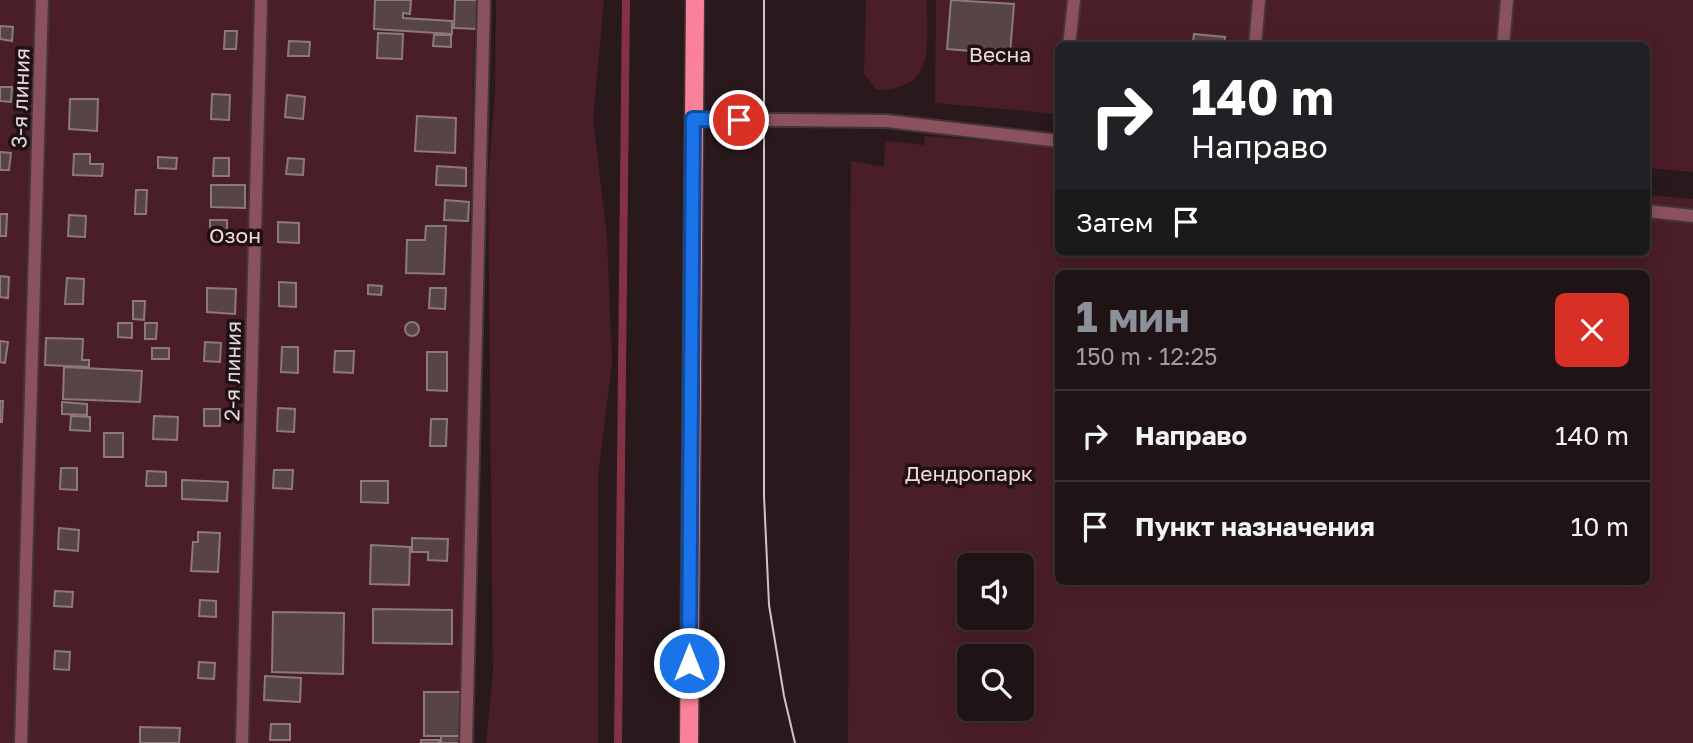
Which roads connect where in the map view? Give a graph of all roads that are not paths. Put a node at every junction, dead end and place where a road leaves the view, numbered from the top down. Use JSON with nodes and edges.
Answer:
{"nodes":[{"id":1,"x":42,"y":0,"type":"edge"},
{"id":2,"x":261,"y":0,"type":"edge"},
{"id":3,"x":484,"y":0,"type":"edge"},
{"id":4,"x":695,"y":0,"type":"edge"},
{"id":5,"x":1074,"y":0,"type":"edge"},
{"id":6,"x":1259,"y":0,"type":"edge"},
{"id":7,"x":1507,"y":0,"type":"edge"},
{"id":8,"x":1069,"y":42,"type":"edge"},
{"id":9,"x":1255,"y":42,"type":"edge"},
{"id":10,"x":1503,"y":42,"type":"edge"},
{"id":11,"x":693,"y":119,"type":"junction"},
{"id":12,"x":1055,"y":141,"type":"edge"},
{"id":13,"x":1650,"y":211,"type":"edge"},
{"id":14,"x":1693,"y":216,"type":"edge"},
{"id":15,"x":21,"y":743,"type":"edge"},
{"id":16,"x":242,"y":743,"type":"edge"},
{"id":17,"x":466,"y":743,"type":"edge"},
{"id":18,"x":688,"y":743,"type":"edge"}],
"edges":[{"from":1,"to":15,"type":"lane","name":"3-я линия"},
{"from":2,"to":16,"type":"lane","name":"2-я линия"},
{"from":3,"to":17,"type":"lane"},
{"from":4,"to":11,"type":"main road"},
{"from":5,"to":8,"type":"lane"},
{"from":6,"to":9,"type":"lane"},
{"from":7,"to":10,"type":"lane"},
{"from":11,"to":12,"type":"lane"},
{"from":11,"to":18,"type":"main road"},
{"from":13,"to":14,"type":"lane"}]}
